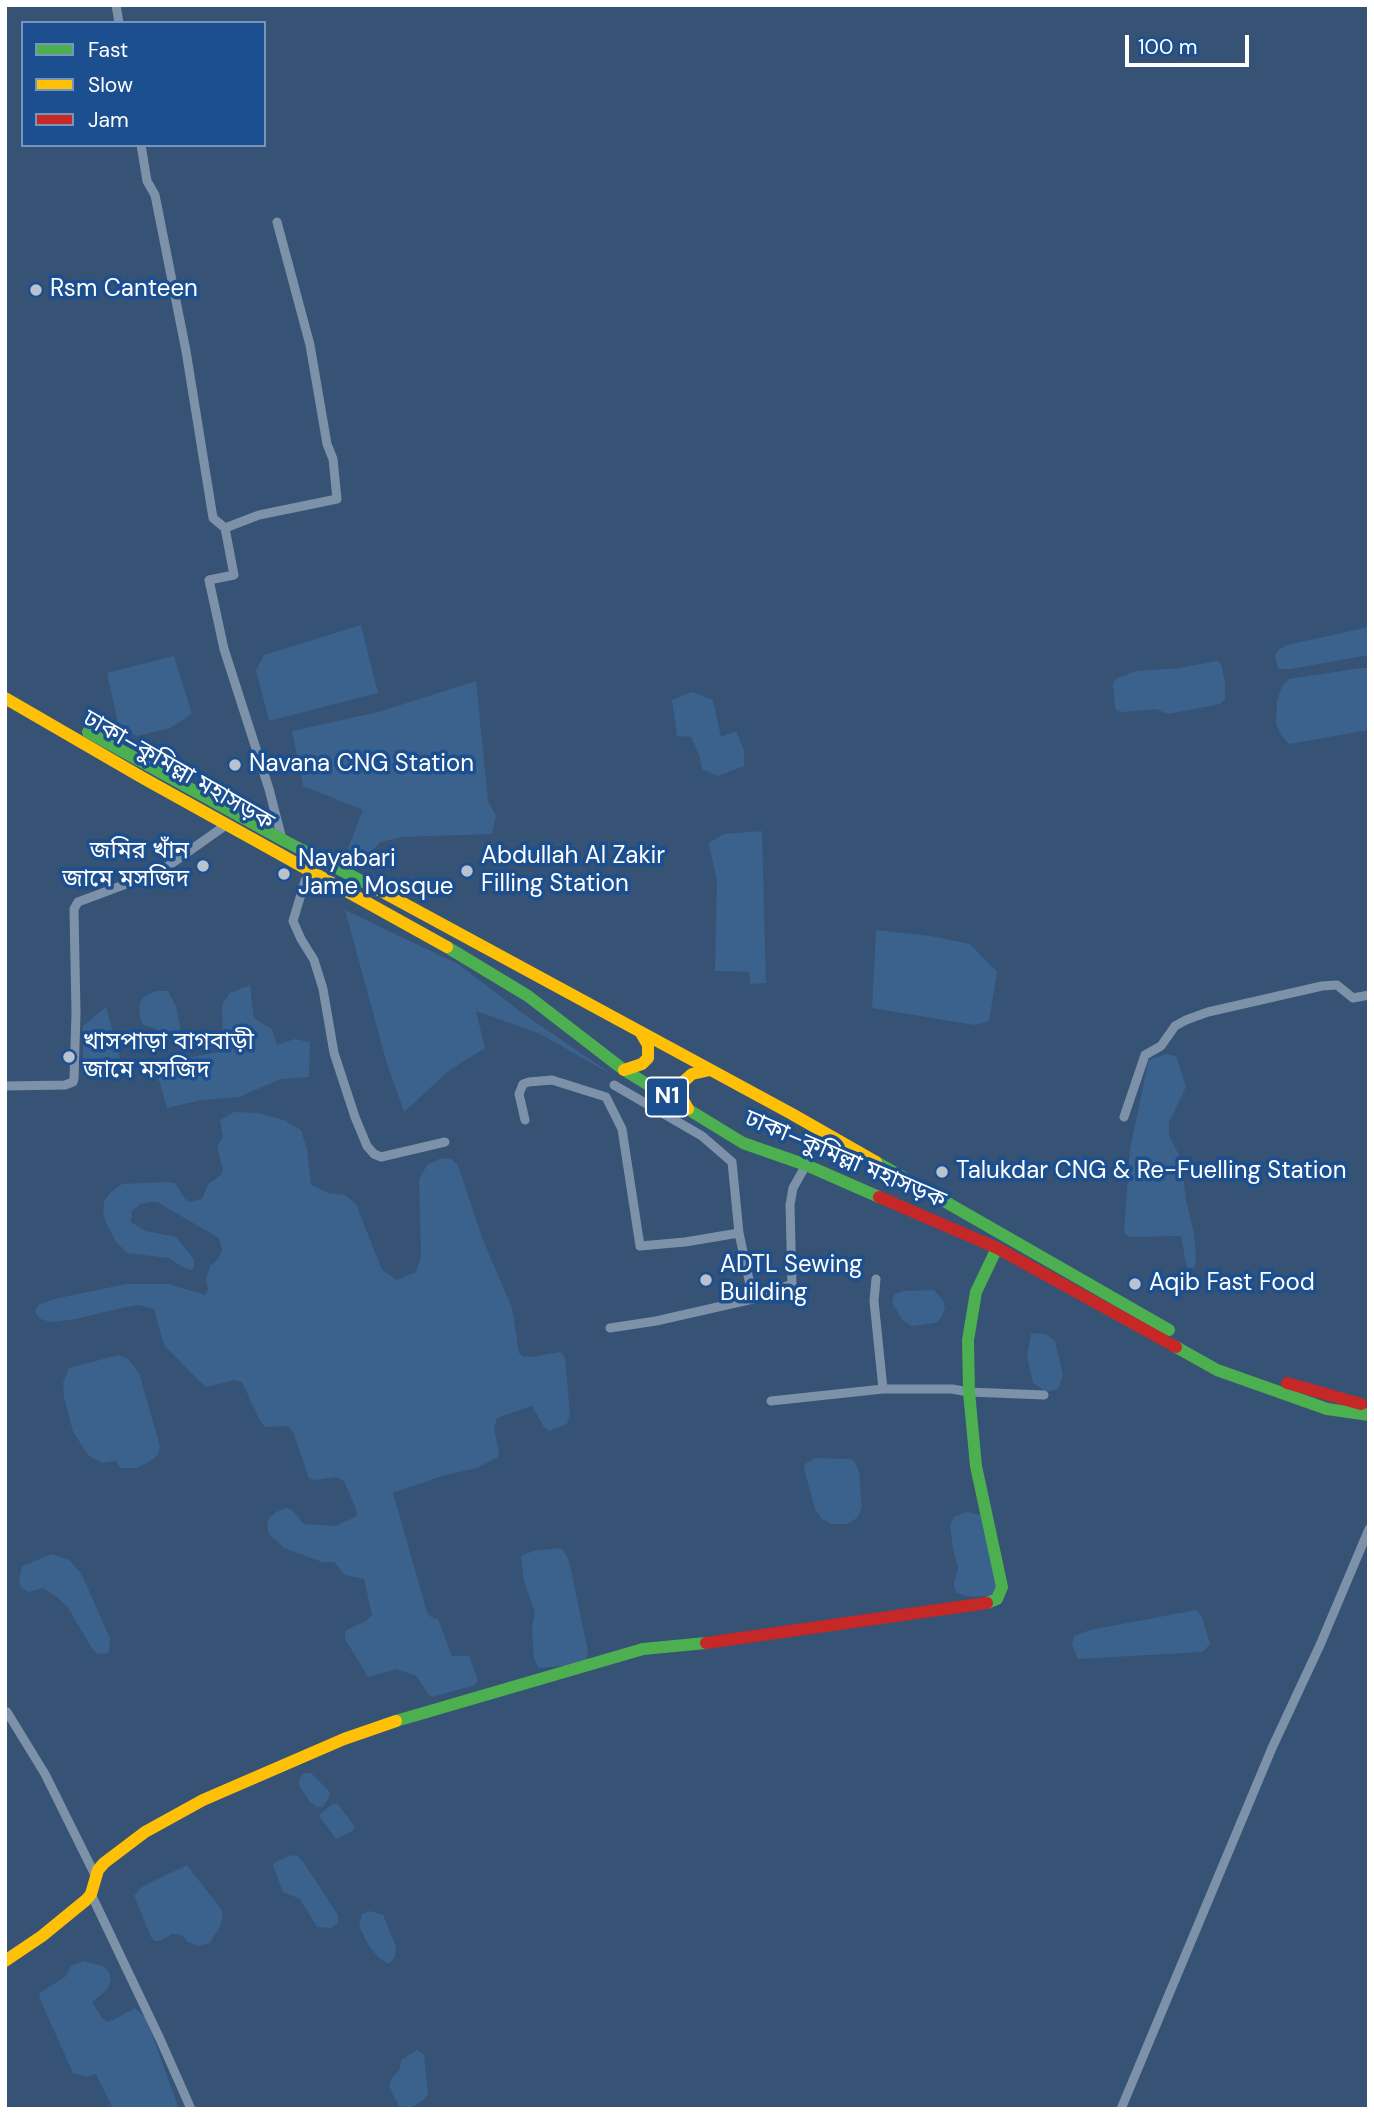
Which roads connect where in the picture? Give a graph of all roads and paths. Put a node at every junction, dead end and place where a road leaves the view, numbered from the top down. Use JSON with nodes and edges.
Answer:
{"nodes":[{"id":1,"x":141,"y":147,"type":"edge"},
{"id":2,"x":277,"y":222,"type":"dead end"},
{"id":3,"x":225,"y":528,"type":"junction"},
{"id":4,"x":5,"y":687,"type":"edge"},
{"id":5,"x":5,"y":698,"type":"edge"},
{"id":6,"x":227,"y":824,"type":"junction"},
{"id":7,"x":283,"y":840,"type":"junction"},
{"id":8,"x":312,"y":870,"type":"junction"},
{"id":9,"x":1369,"y":995,"type":"edge"},
{"id":10,"x":641,"y":1033,"type":"junction"},
{"id":11,"x":624,"y":1070,"type":"junction"},
{"id":12,"x":710,"y":1070,"type":"junction"},
{"id":13,"x":614,"y":1084,"type":"dead end"},
{"id":14,"x":5,"y":1086,"type":"edge"},
{"id":15,"x":688,"y":1109,"type":"junction"},
{"id":16,"x":1124,"y":1117,"type":"dead end"},
{"id":17,"x":525,"y":1120,"type":"dead end"},
{"id":18,"x":444,"y":1142,"type":"dead end"},
{"id":19,"x":806,"y":1165,"type":"junction"},
{"id":20,"x":739,"y":1233,"type":"junction"},
{"id":21,"x":997,"y":1248,"type":"junction"},
{"id":22,"x":876,"y":1279,"type":"dead end"},
{"id":23,"x":753,"y":1299,"type":"junction"},
{"id":24,"x":610,"y":1328,"type":"dead end"},
{"id":25,"x":883,"y":1389,"type":"junction"},
{"id":26,"x":969,"y":1392,"type":"junction"},
{"id":27,"x":1044,"y":1395,"type":"dead end"},
{"id":28,"x":771,"y":1401,"type":"dead end"},
{"id":29,"x":1369,"y":1405,"type":"edge"},
{"id":30,"x":1369,"y":1415,"type":"edge"},
{"id":31,"x":1369,"y":1529,"type":"edge"},
{"id":32,"x":7,"y":1713,"type":"dead end"},
{"id":33,"x":96,"y":1877,"type":"junction"},
{"id":34,"x":91,"y":1894,"type":"junction"},
{"id":35,"x":5,"y":1961,"type":"edge"},
{"id":36,"x":191,"y":2109,"type":"edge"},
{"id":37,"x":1121,"y":2109,"type":"edge"}],
"edges":[{"from":1,"to":3,"type":"street"},
{"from":2,"to":3,"type":"street"},
{"from":3,"to":7,"type":"street"},
{"from":4,"to":7,"type":"main road","name":"ঢাকা–কুমিল্লা মহাসড়ক","number":"N1"},
{"from":5,"to":6,"type":"main road","name":"ঢাকা–কুমিল্লা মহাসড়ক","number":"N1"},
{"from":6,"to":8,"type":"main road","name":"ঢাকা–কুমিল্লা মহাসড়ক","number":"N1"},
{"from":6,"to":14,"type":"street"},
{"from":7,"to":10,"type":"main road","name":"ঢাকা–কুমিল্লা মহাসড়ক","number":"N1"},
{"from":8,"to":11,"type":"main road","name":"ঢাকা–কুমিল্লা মহাসড়ক","number":"N1"},
{"from":8,"to":18,"type":"street"},
{"from":9,"to":16,"type":"street"},
{"from":10,"to":11,"type":"main road"},
{"from":10,"to":12,"type":"main road","name":"ঢাকা–কুমিল্লা মহাসড়ক","number":"N1"},
{"from":11,"to":15,"type":"main road","name":"ঢাকা–কুমিল্লা মহাসড়ক","number":"N1"},
{"from":12,"to":15,"type":"main road"},
{"from":12,"to":29,"type":"main road","name":"ঢাকা–কুমিল্লা মহাসড়ক","number":"N1"},
{"from":13,"to":20,"type":"street"},
{"from":15,"to":19,"type":"main road","name":"ঢাকা–কুমিল্লা মহাসড়ক","number":"N1"},
{"from":17,"to":20,"type":"street"},
{"from":19,"to":21,"type":"main road","name":"ঢাকা–কুমিল্লা মহাসড়ক","number":"N1"},
{"from":19,"to":23,"type":"street"},
{"from":20,"to":23,"type":"street"},
{"from":21,"to":26,"type":"main road"},
{"from":21,"to":30,"type":"main road","name":"ঢাকা–কুমিল্লা মহাসড়ক","number":"N1"},
{"from":22,"to":25,"type":"street"},
{"from":23,"to":24,"type":"street"},
{"from":25,"to":26,"type":"street"},
{"from":25,"to":28,"type":"street"},
{"from":26,"to":27,"type":"street"},
{"from":26,"to":33,"type":"main road"},
{"from":31,"to":37,"type":"street"},
{"from":32,"to":33,"type":"street"},
{"from":33,"to":34,"type":"main road"},
{"from":34,"to":35,"type":"main road"},
{"from":34,"to":36,"type":"street"}]}
